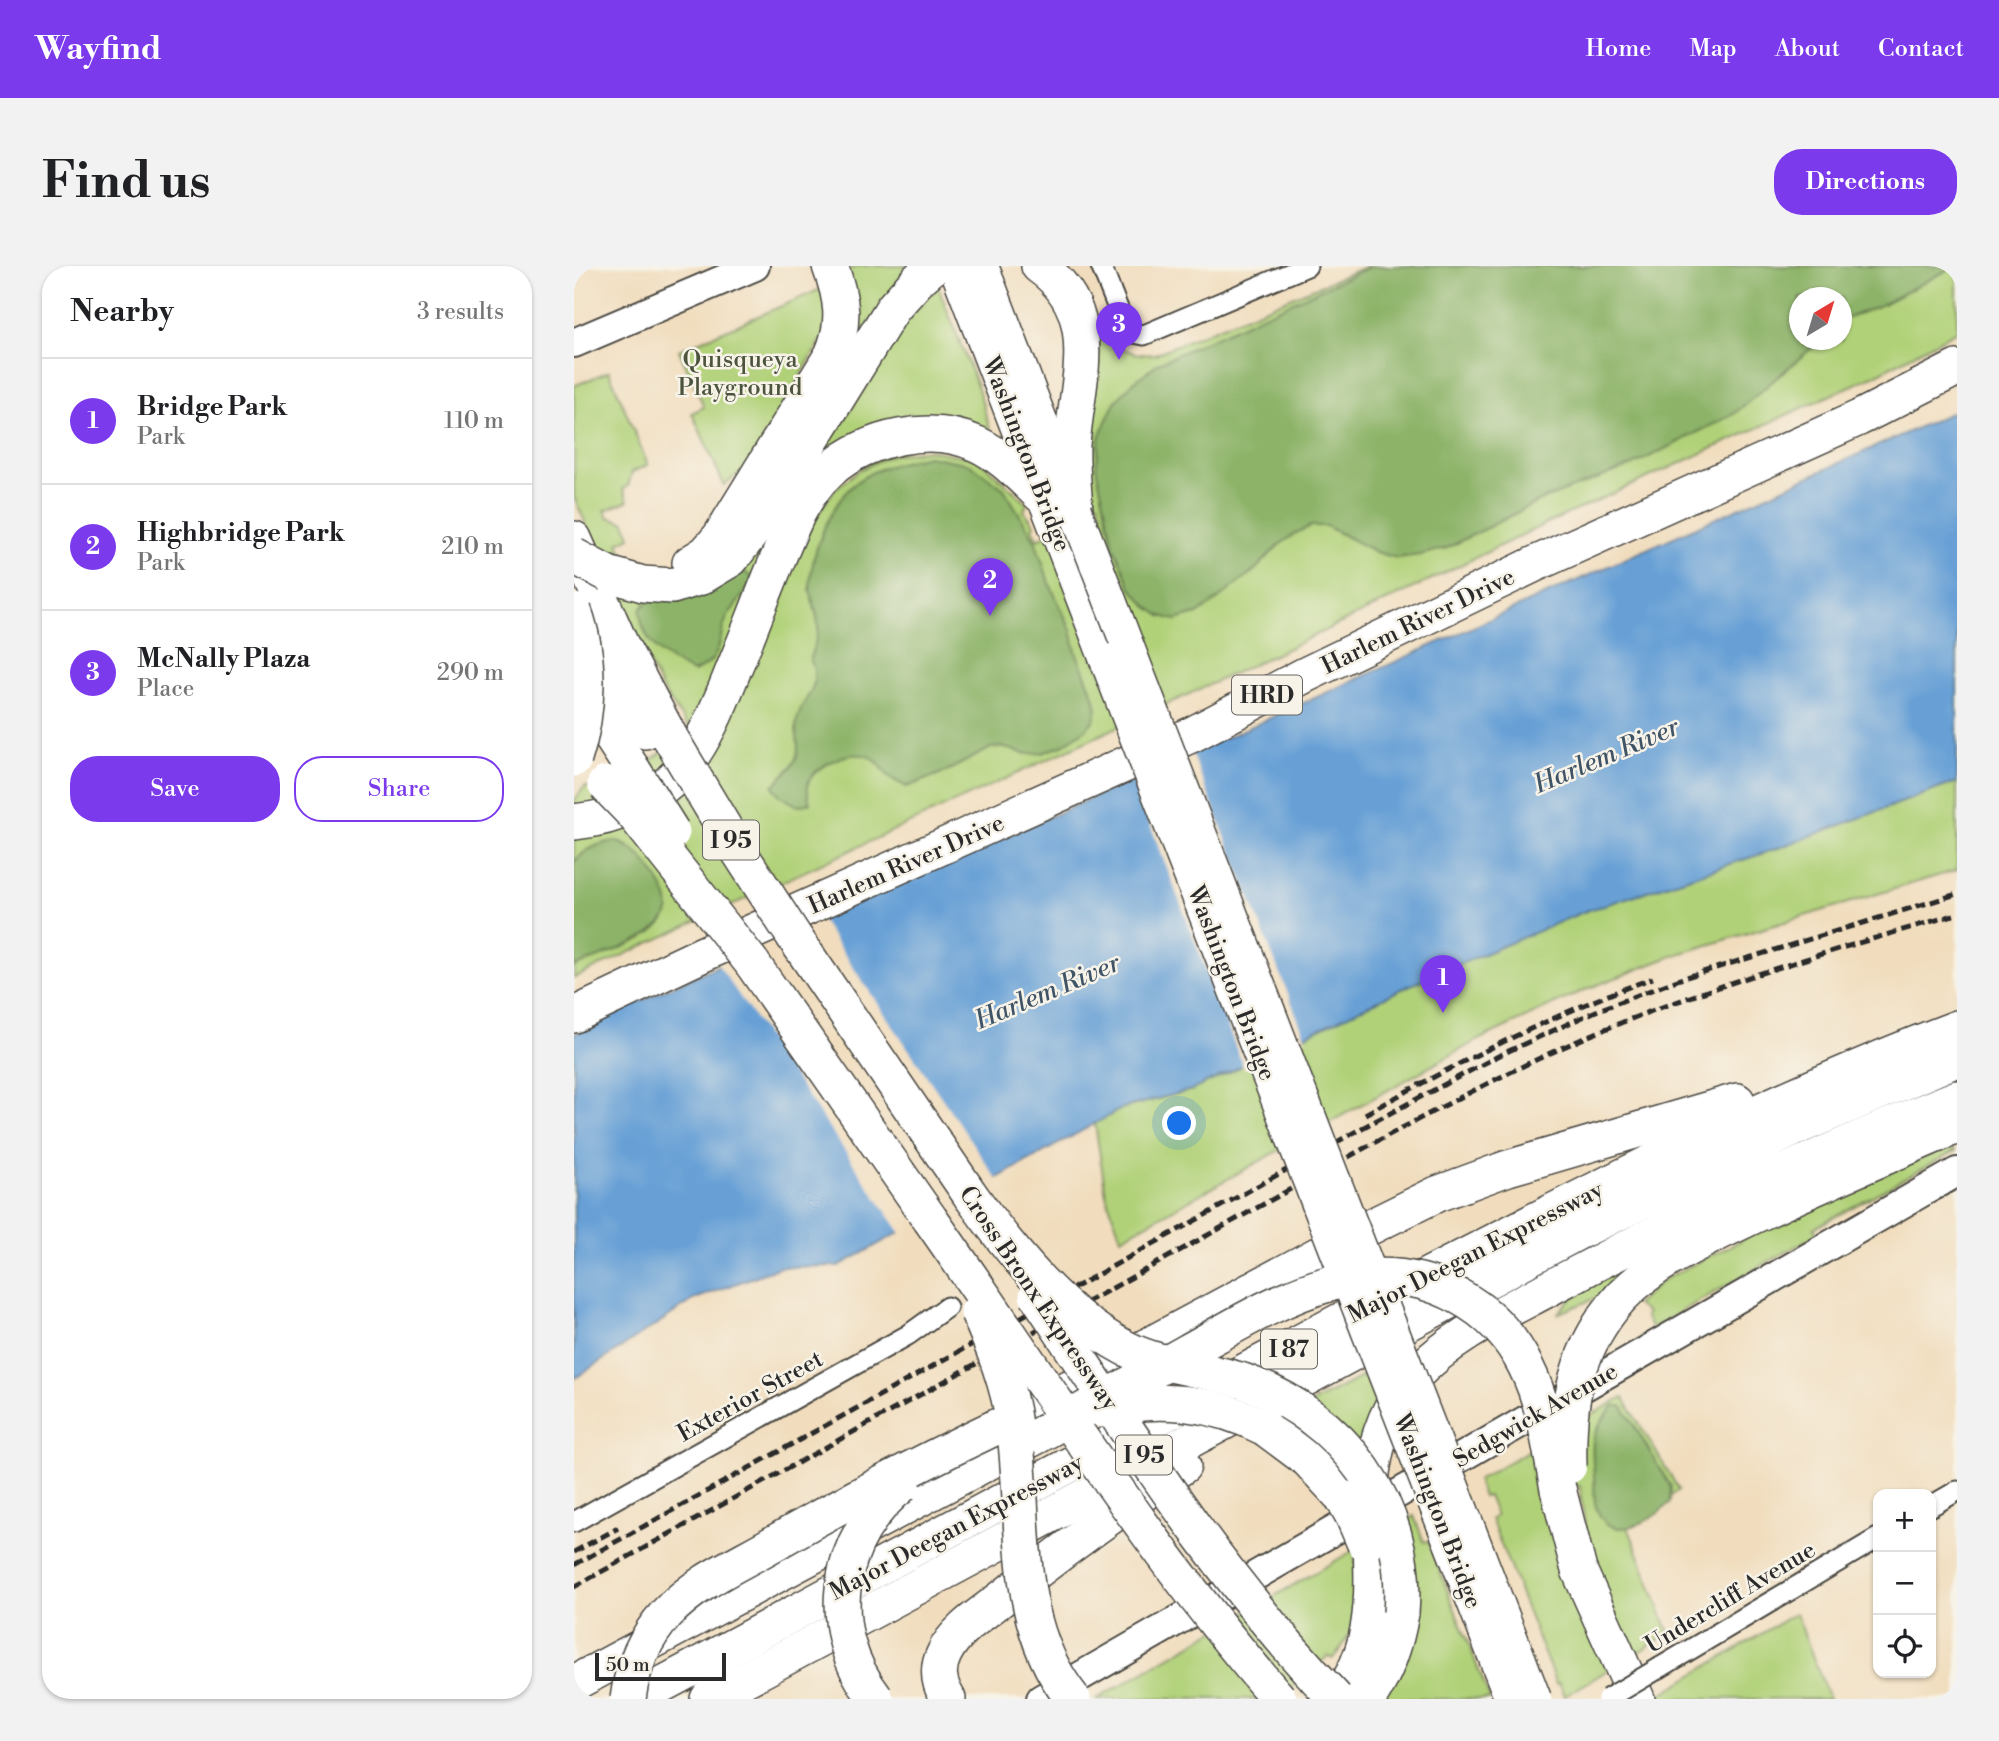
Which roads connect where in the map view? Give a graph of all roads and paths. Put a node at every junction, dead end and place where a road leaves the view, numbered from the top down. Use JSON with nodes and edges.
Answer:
{"nodes":[{"id":1,"x":755,"y":266,"type":"edge"},
{"id":2,"x":830,"y":266,"type":"edge"},
{"id":3,"x":934,"y":266,"type":"edge"},
{"id":4,"x":955,"y":266,"type":"edge"},
{"id":5,"x":982,"y":266,"type":"edge"},
{"id":6,"x":1039,"y":266,"type":"edge"},
{"id":7,"x":1101,"y":266,"type":"edge"},
{"id":8,"x":1307,"y":266,"type":"edge"},
{"id":9,"x":721,"y":273,"type":"edge"},
{"id":10,"x":984,"y":306,"type":"junction"},
{"id":11,"x":574,"y":343,"type":"edge"},
{"id":12,"x":1957,"y":345,"type":"edge"},
{"id":13,"x":1957,"y":368,"type":"edge"},
{"id":14,"x":1057,"y":509,"type":"junction"},
{"id":15,"x":574,"y":539,"type":"edge"},
{"id":16,"x":574,"y":555,"type":"edge"},
{"id":17,"x":619,"y":577,"type":"junction"},
{"id":18,"x":574,"y":611,"type":"edge"},
{"id":19,"x":574,"y":631,"type":"edge"},
{"id":20,"x":574,"y":680,"type":"edge"},
{"id":21,"x":574,"y":759,"type":"edge"},
{"id":22,"x":641,"y":760,"type":"junction"},
{"id":23,"x":574,"y":822,"type":"edge"},
{"id":24,"x":574,"y":991,"type":"edge"},
{"id":25,"x":1957,"y":1009,"type":"edge"},
{"id":26,"x":574,"y":1015,"type":"edge"},
{"id":27,"x":1957,"y":1028,"type":"edge"},
{"id":28,"x":1957,"y":1059,"type":"edge"},
{"id":29,"x":1957,"y":1098,"type":"edge"},
{"id":30,"x":1957,"y":1126,"type":"edge"},
{"id":31,"x":1957,"y":1172,"type":"edge"},
{"id":32,"x":971,"y":1196,"type":"junction"},
{"id":33,"x":930,"y":1219,"type":"junction"},
{"id":34,"x":947,"y":1307,"type":"dead end"},
{"id":35,"x":1314,"y":1374,"type":"junction"},
{"id":36,"x":996,"y":1427,"type":"junction"},
{"id":37,"x":1039,"y":1435,"type":"junction"},
{"id":38,"x":1565,"y":1488,"type":"junction"},
{"id":39,"x":1957,"y":1491,"type":"edge"},
{"id":40,"x":1936,"y":1503,"type":"edge"},
{"id":41,"x":574,"y":1522,"type":"edge"},
{"id":42,"x":1873,"y":1541,"type":"edge"},
{"id":43,"x":1368,"y":1542,"type":"junction"},
{"id":44,"x":574,"y":1683,"type":"edge"},
{"id":45,"x":628,"y":1699,"type":"edge"},
{"id":46,"x":635,"y":1699,"type":"edge"},
{"id":47,"x":708,"y":1699,"type":"edge"},
{"id":48,"x":876,"y":1699,"type":"edge"},
{"id":49,"x":948,"y":1699,"type":"edge"},
{"id":50,"x":1041,"y":1699,"type":"edge"},
{"id":51,"x":1073,"y":1699,"type":"edge"},
{"id":52,"x":1279,"y":1699,"type":"edge"},
{"id":53,"x":1336,"y":1699,"type":"edge"},
{"id":54,"x":1368,"y":1699,"type":"edge"},
{"id":55,"x":1511,"y":1699,"type":"edge"},
{"id":56,"x":1535,"y":1699,"type":"edge"},
{"id":57,"x":1607,"y":1699,"type":"edge"},
{"id":58,"x":1637,"y":1699,"type":"edge"}],
"edges":[{"from":1,"to":9,"type":"main road"},
{"from":2,"to":17,"type":"highway"},
{"from":3,"to":17,"type":"highway"},
{"from":4,"to":10,"type":"main road","name":"Washington Bridge"},
{"from":5,"to":10,"type":"main road","name":"Washington Bridge"},
{"from":6,"to":14,"type":"highway"},
{"from":7,"to":8,"type":"street"},
{"from":9,"to":11,"type":"main road"},
{"from":10,"to":14,"type":"main road","name":"Washington Bridge"},
{"from":12,"to":24,"type":"highway","name":"Harlem River Drive","number":"HRD"},
{"from":13,"to":26,"type":"highway","name":"Harlem River Drive","number":"HRD"},
{"from":14,"to":23,"type":"highway","bridge":true},
{"from":14,"to":55,"type":"main road","name":"Washington Bridge","bridge":true},
{"from":14,"to":56,"type":"main road","name":"Washington Bridge","bridge":true},
{"from":15,"to":22,"type":"highway","number":"I 95"},
{"from":16,"to":17,"type":"highway","bridge":true},
{"from":18,"to":21,"type":"highway","bridge":true},
{"from":19,"to":22,"type":"highway","number":"I 95"},
{"from":20,"to":22,"type":"highway","number":"I 95"},
{"from":21,"to":22,"type":"highway","number":"I 95"},
{"from":22,"to":32,"type":"highway","name":"Cross Bronx Expressway","number":"I 95","bridge":true},
{"from":22,"to":33,"type":"highway","name":"Cross Bronx Expressway","number":"I 95","bridge":true},
{"from":25,"to":36,"type":"highway","bridge":true},
{"from":27,"to":46,"type":"highway","name":"Major Deegan Expressway","number":"I 87"},
{"from":28,"to":35,"type":"highway","name":"Major Deegan Expressway","number":"I 87"},
{"from":29,"to":43,"type":"highway"},
{"from":30,"to":38,"type":"highway","bridge":true},
{"from":31,"to":50,"type":"main road","name":"Sedgwick Avenue"},
{"from":32,"to":53,"type":"highway","name":"Cross Bronx Expressway","number":"I 95","bridge":true},
{"from":32,"to":54,"type":"highway","bridge":true},
{"from":33,"to":51,"type":"highway","bridge":true},
{"from":33,"to":52,"type":"highway","name":"Cross Bronx Expressway","number":"I 95","bridge":true},
{"from":34,"to":41,"type":"street","name":"Exterior Street"},
{"from":35,"to":47,"type":"highway","name":"Major Deegan Expressway","number":"I 87"},
{"from":35,"to":49,"type":"highway"},
{"from":36,"to":45,"type":"highway","bridge":true},
{"from":36,"to":48,"type":"highway","bridge":true},
{"from":37,"to":38,"type":"highway","bridge":true},
{"from":37,"to":43,"type":"highway","bridge":true},
{"from":37,"to":44,"type":"highway"},
{"from":38,"to":58,"type":"highway"},
{"from":39,"to":40,"type":"street"},
{"from":42,"to":57,"type":"street","name":"Undercliff Avenue","bridge":true},
{"from":43,"to":53,"type":"highway"}]}
